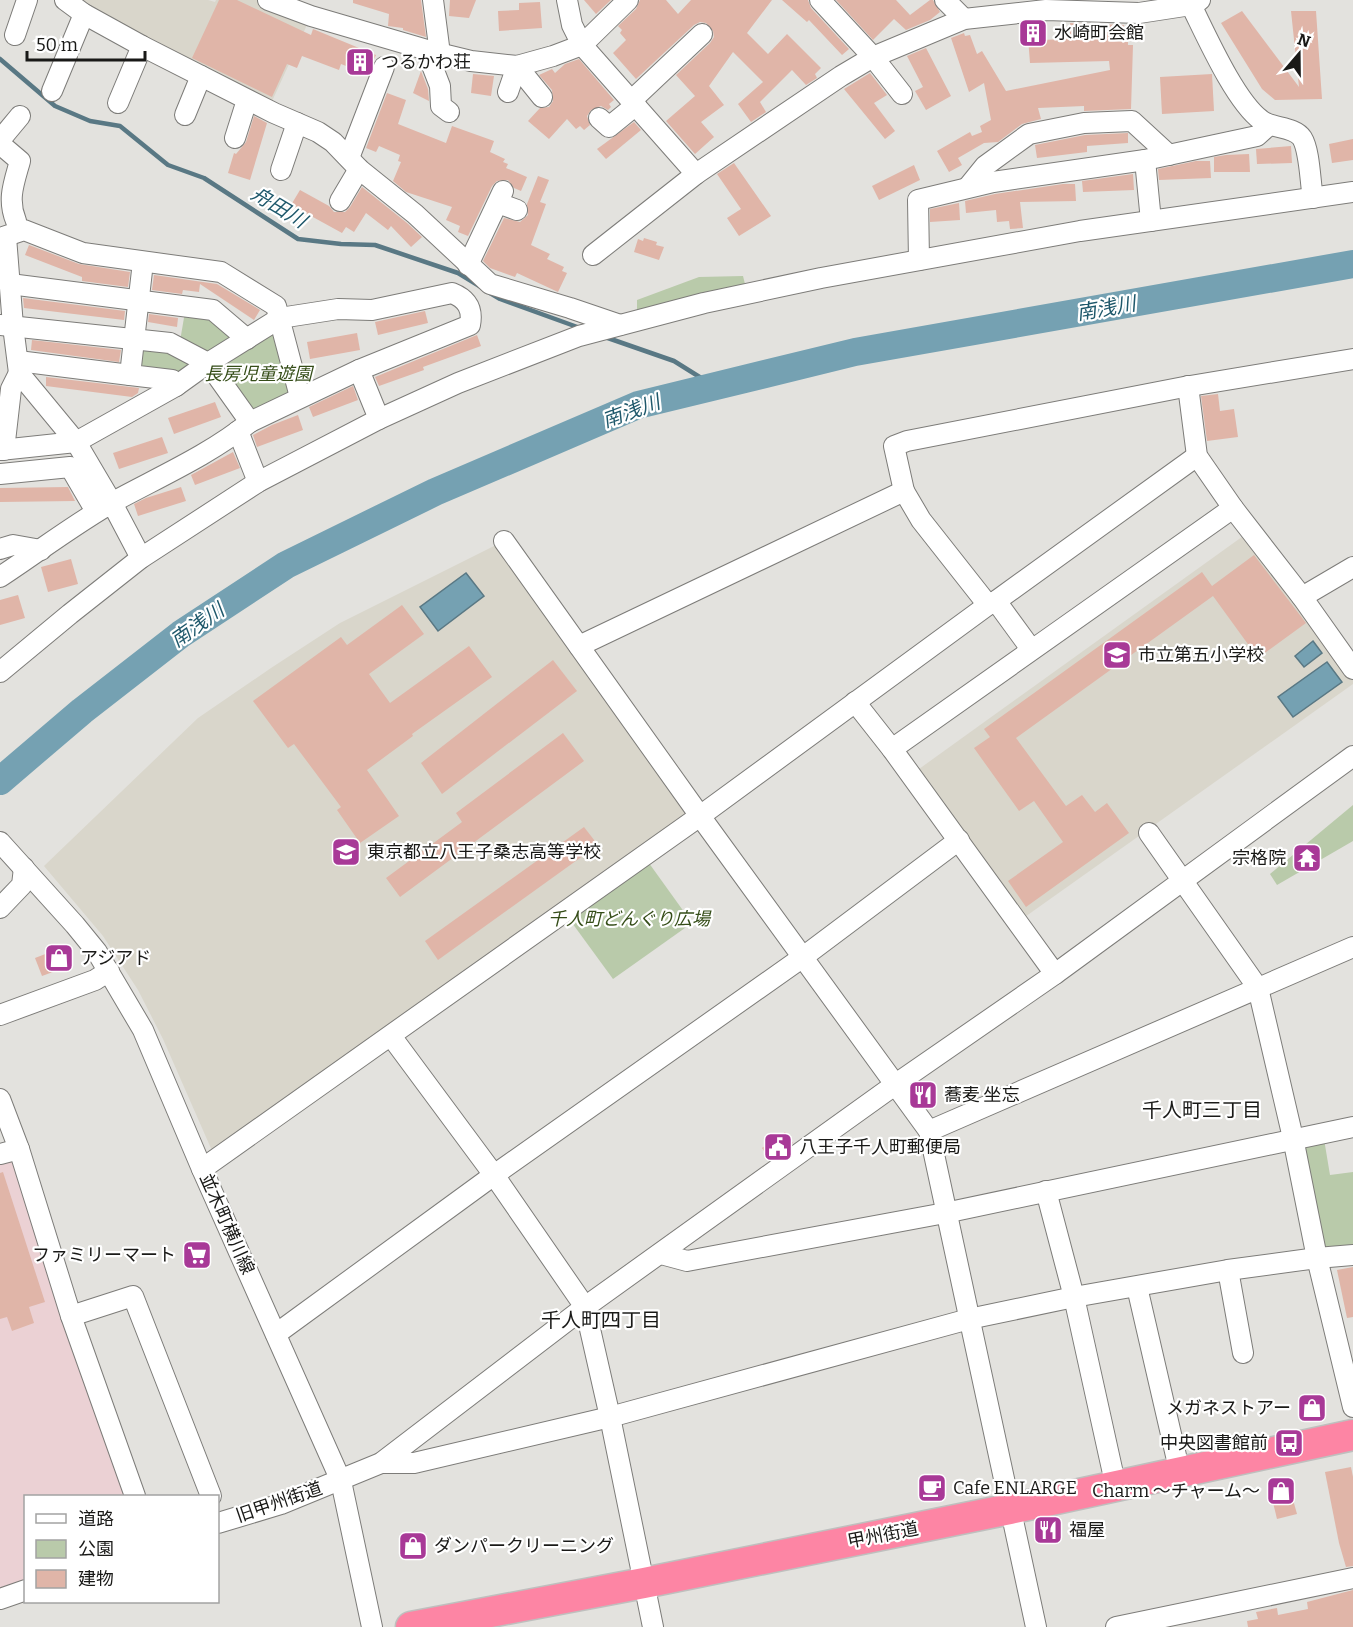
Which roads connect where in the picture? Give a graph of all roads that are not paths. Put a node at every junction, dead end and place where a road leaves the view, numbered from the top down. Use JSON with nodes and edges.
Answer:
{"nodes":[{"id":1,"x":27,"y":0,"type":"edge"},
{"id":2,"x":65,"y":0,"type":"edge"},
{"id":3,"x":268,"y":0,"type":"edge"},
{"id":4,"x":434,"y":0,"type":"edge"},
{"id":5,"x":567,"y":0,"type":"edge"},
{"id":6,"x":628,"y":0,"type":"edge"},
{"id":7,"x":820,"y":0,"type":"edge"},
{"id":8,"x":945,"y":0,"type":"edge"},
{"id":9,"x":1195,"y":2,"type":"edge"},
{"id":10,"x":1043,"y":5,"type":"edge"},
{"id":11,"x":84,"y":14,"type":"junction"},
{"id":12,"x":964,"y":19,"type":"junction"},
{"id":13,"x":702,"y":34,"type":"dead end"},
{"id":14,"x":15,"y":35,"type":"dead end"},
{"id":15,"x":582,"y":45,"type":"junction"},
{"id":16,"x":142,"y":46,"type":"junction"},
{"id":17,"x":433,"y":52,"type":"junction"},
{"id":18,"x":873,"y":57,"type":"junction"},
{"id":19,"x":517,"y":66,"type":"junction"},
{"id":20,"x":384,"y":67,"type":"dead end"},
{"id":21,"x":201,"y":76,"type":"junction"},
{"id":22,"x":52,"y":91,"type":"dead end"},
{"id":23,"x":508,"y":92,"type":"dead end"},
{"id":24,"x":902,"y":94,"type":"dead end"},
{"id":25,"x":542,"y":98,"type":"dead end"},
{"id":26,"x":248,"y":100,"type":"junction"},
{"id":27,"x":118,"y":103,"type":"dead end"},
{"id":28,"x":634,"y":103,"type":"junction"},
{"id":29,"x":449,"y":112,"type":"dead end"},
{"id":30,"x":185,"y":115,"type":"dead end"},
{"id":31,"x":20,"y":116,"type":"dead end"},
{"id":32,"x":599,"y":118,"type":"dead end"},
{"id":33,"x":297,"y":123,"type":"junction"},
{"id":34,"x":1269,"y":125,"type":"junction"},
{"id":35,"x":235,"y":138,"type":"dead end"},
{"id":36,"x":0,"y":142,"type":"edge"},
{"id":37,"x":1169,"y":155,"type":"junction"},
{"id":38,"x":1145,"y":160,"type":"junction"},
{"id":39,"x":354,"y":164,"type":"junction"},
{"id":40,"x":282,"y":170,"type":"dead end"},
{"id":41,"x":696,"y":174,"type":"junction"},
{"id":42,"x":968,"y":187,"type":"junction"},
{"id":43,"x":1353,"y":192,"type":"edge"},
{"id":44,"x":1313,"y":198,"type":"junction"},
{"id":45,"x":340,"y":201,"type":"dead end"},
{"id":46,"x":517,"y":210,"type":"dead end"},
{"id":47,"x":1151,"y":221,"type":"junction"},
{"id":48,"x":7,"y":232,"type":"edge"},
{"id":49,"x":592,"y":255,"type":"dead end"},
{"id":50,"x":919,"y":260,"type":"junction"},
{"id":51,"x":143,"y":262,"type":"junction"},
{"id":52,"x":468,"y":265,"type":"junction"},
{"id":53,"x":10,"y":284,"type":"junction"},
{"id":54,"x":139,"y":300,"type":"junction"},
{"id":55,"x":280,"y":318,"type":"junction"},
{"id":56,"x":6,"y":326,"type":"edge"},
{"id":57,"x":612,"y":327,"type":"junction"},
{"id":58,"x":135,"y":339,"type":"junction"},
{"id":59,"x":247,"y":339,"type":"junction"},
{"id":60,"x":1353,"y":359,"type":"edge"},
{"id":61,"x":208,"y":363,"type":"junction"},
{"id":62,"x":18,"y":367,"type":"junction"},
{"id":63,"x":359,"y":370,"type":"junction"},
{"id":64,"x":130,"y":375,"type":"junction"},
{"id":65,"x":176,"y":386,"type":"junction"},
{"id":66,"x":1188,"y":386,"type":"junction"},
{"id":67,"x":300,"y":397,"type":"junction"},
{"id":68,"x":379,"y":419,"type":"junction"},
{"id":69,"x":244,"y":426,"type":"junction"},
{"id":70,"x":76,"y":442,"type":"junction"},
{"id":71,"x":2,"y":450,"type":"edge"},
{"id":72,"x":1197,"y":456,"type":"junction"},
{"id":73,"x":0,"y":474,"type":"edge"},
{"id":74,"x":258,"y":482,"type":"junction"},
{"id":75,"x":904,"y":491,"type":"junction"},
{"id":76,"x":109,"y":505,"type":"junction"},
{"id":77,"x":1233,"y":508,"type":"junction"},
{"id":78,"x":504,"y":541,"type":"dead end"},
{"id":79,"x":0,"y":549,"type":"edge"},
{"id":80,"x":41,"y":550,"type":"junction"},
{"id":81,"x":141,"y":558,"type":"junction"},
{"id":82,"x":1353,"y":567,"type":"edge"},
{"id":83,"x":0,"y":577,"type":"edge"},
{"id":84,"x":1302,"y":597,"type":"junction"},
{"id":85,"x":992,"y":603,"type":"junction"},
{"id":86,"x":579,"y":646,"type":"junction"},
{"id":87,"x":1031,"y":649,"type":"junction"},
{"id":88,"x":1353,"y":669,"type":"edge"},
{"id":89,"x":0,"y":672,"type":"edge"},
{"id":90,"x":855,"y":702,"type":"junction"},
{"id":91,"x":892,"y":749,"type":"junction"},
{"id":92,"x":1353,"y":756,"type":"edge"},
{"id":93,"x":700,"y":816,"type":"junction"},
{"id":94,"x":1149,"y":833,"type":"dead end"},
{"id":95,"x":959,"y":840,"type":"junction"},
{"id":96,"x":12,"y":855,"type":"edge"},
{"id":97,"x":1184,"y":880,"type":"junction"},
{"id":98,"x":0,"y":909,"type":"edge"},
{"id":99,"x":1353,"y":947,"type":"edge"},
{"id":100,"x":803,"y":957,"type":"junction"},
{"id":101,"x":109,"y":972,"type":"junction"},
{"id":102,"x":1055,"y":974,"type":"junction"},
{"id":103,"x":1258,"y":988,"type":"junction"},
{"id":104,"x":0,"y":1015,"type":"edge"},
{"id":105,"x":391,"y":1036,"type":"junction"},
{"id":106,"x":896,"y":1084,"type":"junction"},
{"id":107,"x":0,"y":1099,"type":"edge"},
{"id":108,"x":1353,"y":1127,"type":"edge"},
{"id":109,"x":929,"y":1131,"type":"junction"},
{"id":110,"x":1293,"y":1138,"type":"junction"},
{"id":111,"x":19,"y":1149,"type":"junction"},
{"id":112,"x":0,"y":1154,"type":"edge"},
{"id":113,"x":202,"y":1169,"type":"junction"},
{"id":114,"x":494,"y":1175,"type":"junction"},
{"id":115,"x":1046,"y":1191,"type":"junction"},
{"id":116,"x":945,"y":1213,"type":"junction"},
{"id":117,"x":661,"y":1254,"type":"junction"},
{"id":118,"x":1353,"y":1255,"type":"edge"},
{"id":119,"x":1317,"y":1258,"type":"junction"},
{"id":120,"x":1228,"y":1270,"type":"junction"},
{"id":121,"x":1137,"y":1287,"type":"junction"},
{"id":122,"x":1074,"y":1297,"type":"junction"},
{"id":123,"x":585,"y":1307,"type":"junction"},
{"id":124,"x":71,"y":1316,"type":"junction"},
{"id":125,"x":969,"y":1319,"type":"junction"},
{"id":126,"x":276,"y":1334,"type":"junction"},
{"id":127,"x":1243,"y":1353,"type":"dead end"},
{"id":128,"x":1353,"y":1407,"type":"edge"},
{"id":129,"x":610,"y":1417,"type":"junction"},
{"id":130,"x":1353,"y":1435,"type":"edge"},
{"id":131,"x":381,"y":1463,"type":"junction"},
{"id":132,"x":1180,"y":1473,"type":"junction"},
{"id":133,"x":341,"y":1480,"type":"junction"},
{"id":134,"x":1116,"y":1487,"type":"junction"},
{"id":135,"x":134,"y":1495,"type":"edge"},
{"id":136,"x":210,"y":1495,"type":"edge"},
{"id":137,"x":1010,"y":1509,"type":"junction"},
{"id":138,"x":219,"y":1519,"type":"edge"},
{"id":139,"x":1353,"y":1578,"type":"edge"},
{"id":140,"x":644,"y":1583,"type":"junction"},
{"id":141,"x":24,"y":1591,"type":"edge"},
{"id":142,"x":0,"y":1599,"type":"edge"},
{"id":143,"x":372,"y":1627,"type":"edge"},
{"id":144,"x":411,"y":1627,"type":"edge"},
{"id":145,"x":653,"y":1627,"type":"edge"},
{"id":146,"x":1036,"y":1627,"type":"edge"},
{"id":147,"x":1116,"y":1627,"type":"edge"}],
"edges":[{"from":1,"to":14,"type":"street"},
{"from":2,"to":11,"type":"street"},
{"from":3,"to":17,"type":"street"},
{"from":4,"to":17,"type":"street"},
{"from":5,"to":15,"type":"street"},
{"from":6,"to":15,"type":"street"},
{"from":7,"to":18,"type":"street"},
{"from":8,"to":12,"type":"street"},
{"from":9,"to":10,"type":"street"},
{"from":9,"to":34,"type":"street"},
{"from":10,"to":12,"type":"street"},
{"from":11,"to":16,"type":"street"},
{"from":11,"to":22,"type":"street"},
{"from":12,"to":18,"type":"street"},
{"from":13,"to":28,"type":"street"},
{"from":15,"to":19,"type":"street"},
{"from":15,"to":28,"type":"street"},
{"from":16,"to":21,"type":"street"},
{"from":16,"to":27,"type":"street"},
{"from":17,"to":19,"type":"street"},
{"from":17,"to":29,"type":"street"},
{"from":18,"to":24,"type":"street"},
{"from":18,"to":41,"type":"street"},
{"from":19,"to":23,"type":"street"},
{"from":19,"to":25,"type":"street"},
{"from":20,"to":39,"type":"street"},
{"from":21,"to":26,"type":"street"},
{"from":21,"to":30,"type":"street"},
{"from":26,"to":33,"type":"street"},
{"from":26,"to":35,"type":"street"},
{"from":28,"to":32,"type":"street"},
{"from":28,"to":41,"type":"street"},
{"from":31,"to":36,"type":"street"},
{"from":33,"to":39,"type":"street"},
{"from":33,"to":40,"type":"street"},
{"from":34,"to":37,"type":"street"},
{"from":34,"to":44,"type":"street"},
{"from":36,"to":48,"type":"street"},
{"from":37,"to":38,"type":"street"},
{"from":37,"to":42,"type":"street"},
{"from":38,"to":42,"type":"street"},
{"from":38,"to":47,"type":"street"},
{"from":39,"to":45,"type":"street"},
{"from":39,"to":52,"type":"street"},
{"from":41,"to":49,"type":"street"},
{"from":42,"to":50,"type":"street"},
{"from":43,"to":44,"type":"street"},
{"from":44,"to":47,"type":"street"},
{"from":46,"to":52,"type":"street"},
{"from":47,"to":50,"type":"street"},
{"from":48,"to":51,"type":"street"},
{"from":48,"to":53,"type":"street"},
{"from":50,"to":57,"type":"street"},
{"from":51,"to":54,"type":"street"},
{"from":51,"to":55,"type":"street"},
{"from":52,"to":57,"type":"street"},
{"from":53,"to":54,"type":"street"},
{"from":53,"to":56,"type":"street"},
{"from":54,"to":58,"type":"street"},
{"from":54,"to":59,"type":"street"},
{"from":55,"to":59,"type":"street"},
{"from":55,"to":63,"type":"street"},
{"from":55,"to":67,"type":"street"},
{"from":56,"to":58,"type":"street"},
{"from":56,"to":62,"type":"street"},
{"from":57,"to":68,"type":"street"},
{"from":58,"to":61,"type":"street"},
{"from":58,"to":64,"type":"street"},
{"from":59,"to":61,"type":"street"},
{"from":60,"to":66,"type":"street"},
{"from":61,"to":65,"type":"street"},
{"from":61,"to":69,"type":"street"},
{"from":62,"to":64,"type":"street"},
{"from":62,"to":70,"type":"street"},
{"from":62,"to":71,"type":"street"},
{"from":63,"to":67,"type":"street"},
{"from":63,"to":68,"type":"street"},
{"from":64,"to":65,"type":"street"},
{"from":65,"to":70,"type":"street"},
{"from":66,"to":72,"type":"street"},
{"from":66,"to":75,"type":"street"},
{"from":67,"to":69,"type":"street"},
{"from":68,"to":74,"type":"street"},
{"from":69,"to":74,"type":"street"},
{"from":69,"to":76,"type":"street"},
{"from":70,"to":71,"type":"street"},
{"from":70,"to":76,"type":"street"},
{"from":72,"to":77,"type":"street"},
{"from":72,"to":85,"type":"street"},
{"from":73,"to":76,"type":"street"},
{"from":74,"to":81,"type":"street"},
{"from":75,"to":85,"type":"street"},
{"from":75,"to":86,"type":"street"},
{"from":76,"to":80,"type":"street"},
{"from":76,"to":81,"type":"street"},
{"from":77,"to":84,"type":"street"},
{"from":77,"to":87,"type":"street"},
{"from":78,"to":86,"type":"street"},
{"from":79,"to":80,"type":"street"},
{"from":80,"to":83,"type":"street"},
{"from":81,"to":89,"type":"street"},
{"from":82,"to":84,"type":"street"},
{"from":84,"to":88,"type":"street"},
{"from":85,"to":87,"type":"street"},
{"from":85,"to":90,"type":"street"},
{"from":86,"to":93,"type":"street"},
{"from":87,"to":91,"type":"street"},
{"from":90,"to":91,"type":"street"},
{"from":90,"to":93,"type":"street"},
{"from":91,"to":95,"type":"street"},
{"from":92,"to":97,"type":"street"},
{"from":93,"to":100,"type":"street"},
{"from":93,"to":105,"type":"street"},
{"from":94,"to":97,"type":"street"},
{"from":95,"to":100,"type":"street"},
{"from":95,"to":102,"type":"street"},
{"from":96,"to":98,"type":"street"},
{"from":96,"to":101,"type":"street","name":"並木町横川線"},
{"from":97,"to":102,"type":"street"},
{"from":97,"to":103,"type":"street"},
{"from":99,"to":103,"type":"street"},
{"from":100,"to":106,"type":"street"},
{"from":100,"to":114,"type":"street"},
{"from":101,"to":104,"type":"street"},
{"from":101,"to":113,"type":"street","name":"並木町横川線"},
{"from":102,"to":106,"type":"street"},
{"from":103,"to":109,"type":"street"},
{"from":103,"to":110,"type":"street"},
{"from":105,"to":113,"type":"street"},
{"from":105,"to":114,"type":"street"},
{"from":106,"to":109,"type":"street"},
{"from":106,"to":117,"type":"street"},
{"from":107,"to":111,"type":"street"},
{"from":108,"to":110,"type":"street"},
{"from":109,"to":116,"type":"street"},
{"from":110,"to":115,"type":"street"},
{"from":110,"to":119,"type":"street"},
{"from":111,"to":112,"type":"street"},
{"from":111,"to":124,"type":"street"},
{"from":113,"to":126,"type":"street","name":"並木町横川線"},
{"from":114,"to":123,"type":"street"},
{"from":114,"to":126,"type":"street"},
{"from":115,"to":116,"type":"street"},
{"from":115,"to":122,"type":"street"},
{"from":116,"to":117,"type":"street"},
{"from":116,"to":125,"type":"street"},
{"from":117,"to":123,"type":"street"},
{"from":118,"to":119,"type":"street"},
{"from":119,"to":120,"type":"street"},
{"from":119,"to":128,"type":"street"},
{"from":120,"to":121,"type":"street"},
{"from":120,"to":127,"type":"street"},
{"from":121,"to":122,"type":"street"},
{"from":121,"to":132,"type":"street"},
{"from":122,"to":125,"type":"street"},
{"from":122,"to":134,"type":"street"},
{"from":123,"to":129,"type":"street"},
{"from":123,"to":131,"type":"street"},
{"from":124,"to":135,"type":"street"},
{"from":124,"to":136,"type":"street"},
{"from":125,"to":129,"type":"street"},
{"from":125,"to":137,"type":"street"},
{"from":126,"to":133,"type":"street","name":"並木町横川線"},
{"from":129,"to":131,"type":"street"},
{"from":129,"to":140,"type":"street"},
{"from":130,"to":132,"type":"highway","name":"甲州街道"},
{"from":131,"to":133,"type":"street","name":"旧甲州街道"},
{"from":132,"to":134,"type":"highway","name":"甲州街道"},
{"from":133,"to":138,"type":"street","name":"旧甲州街道"},
{"from":133,"to":143,"type":"street","name":"並木町横川線"},
{"from":134,"to":137,"type":"highway","name":"甲州街道"},
{"from":137,"to":140,"type":"highway","name":"甲州街道"},
{"from":137,"to":146,"type":"street"},
{"from":139,"to":147,"type":"street"},
{"from":140,"to":144,"type":"highway","name":"甲州街道"},
{"from":140,"to":145,"type":"street"},
{"from":141,"to":142,"type":"street"}]}
